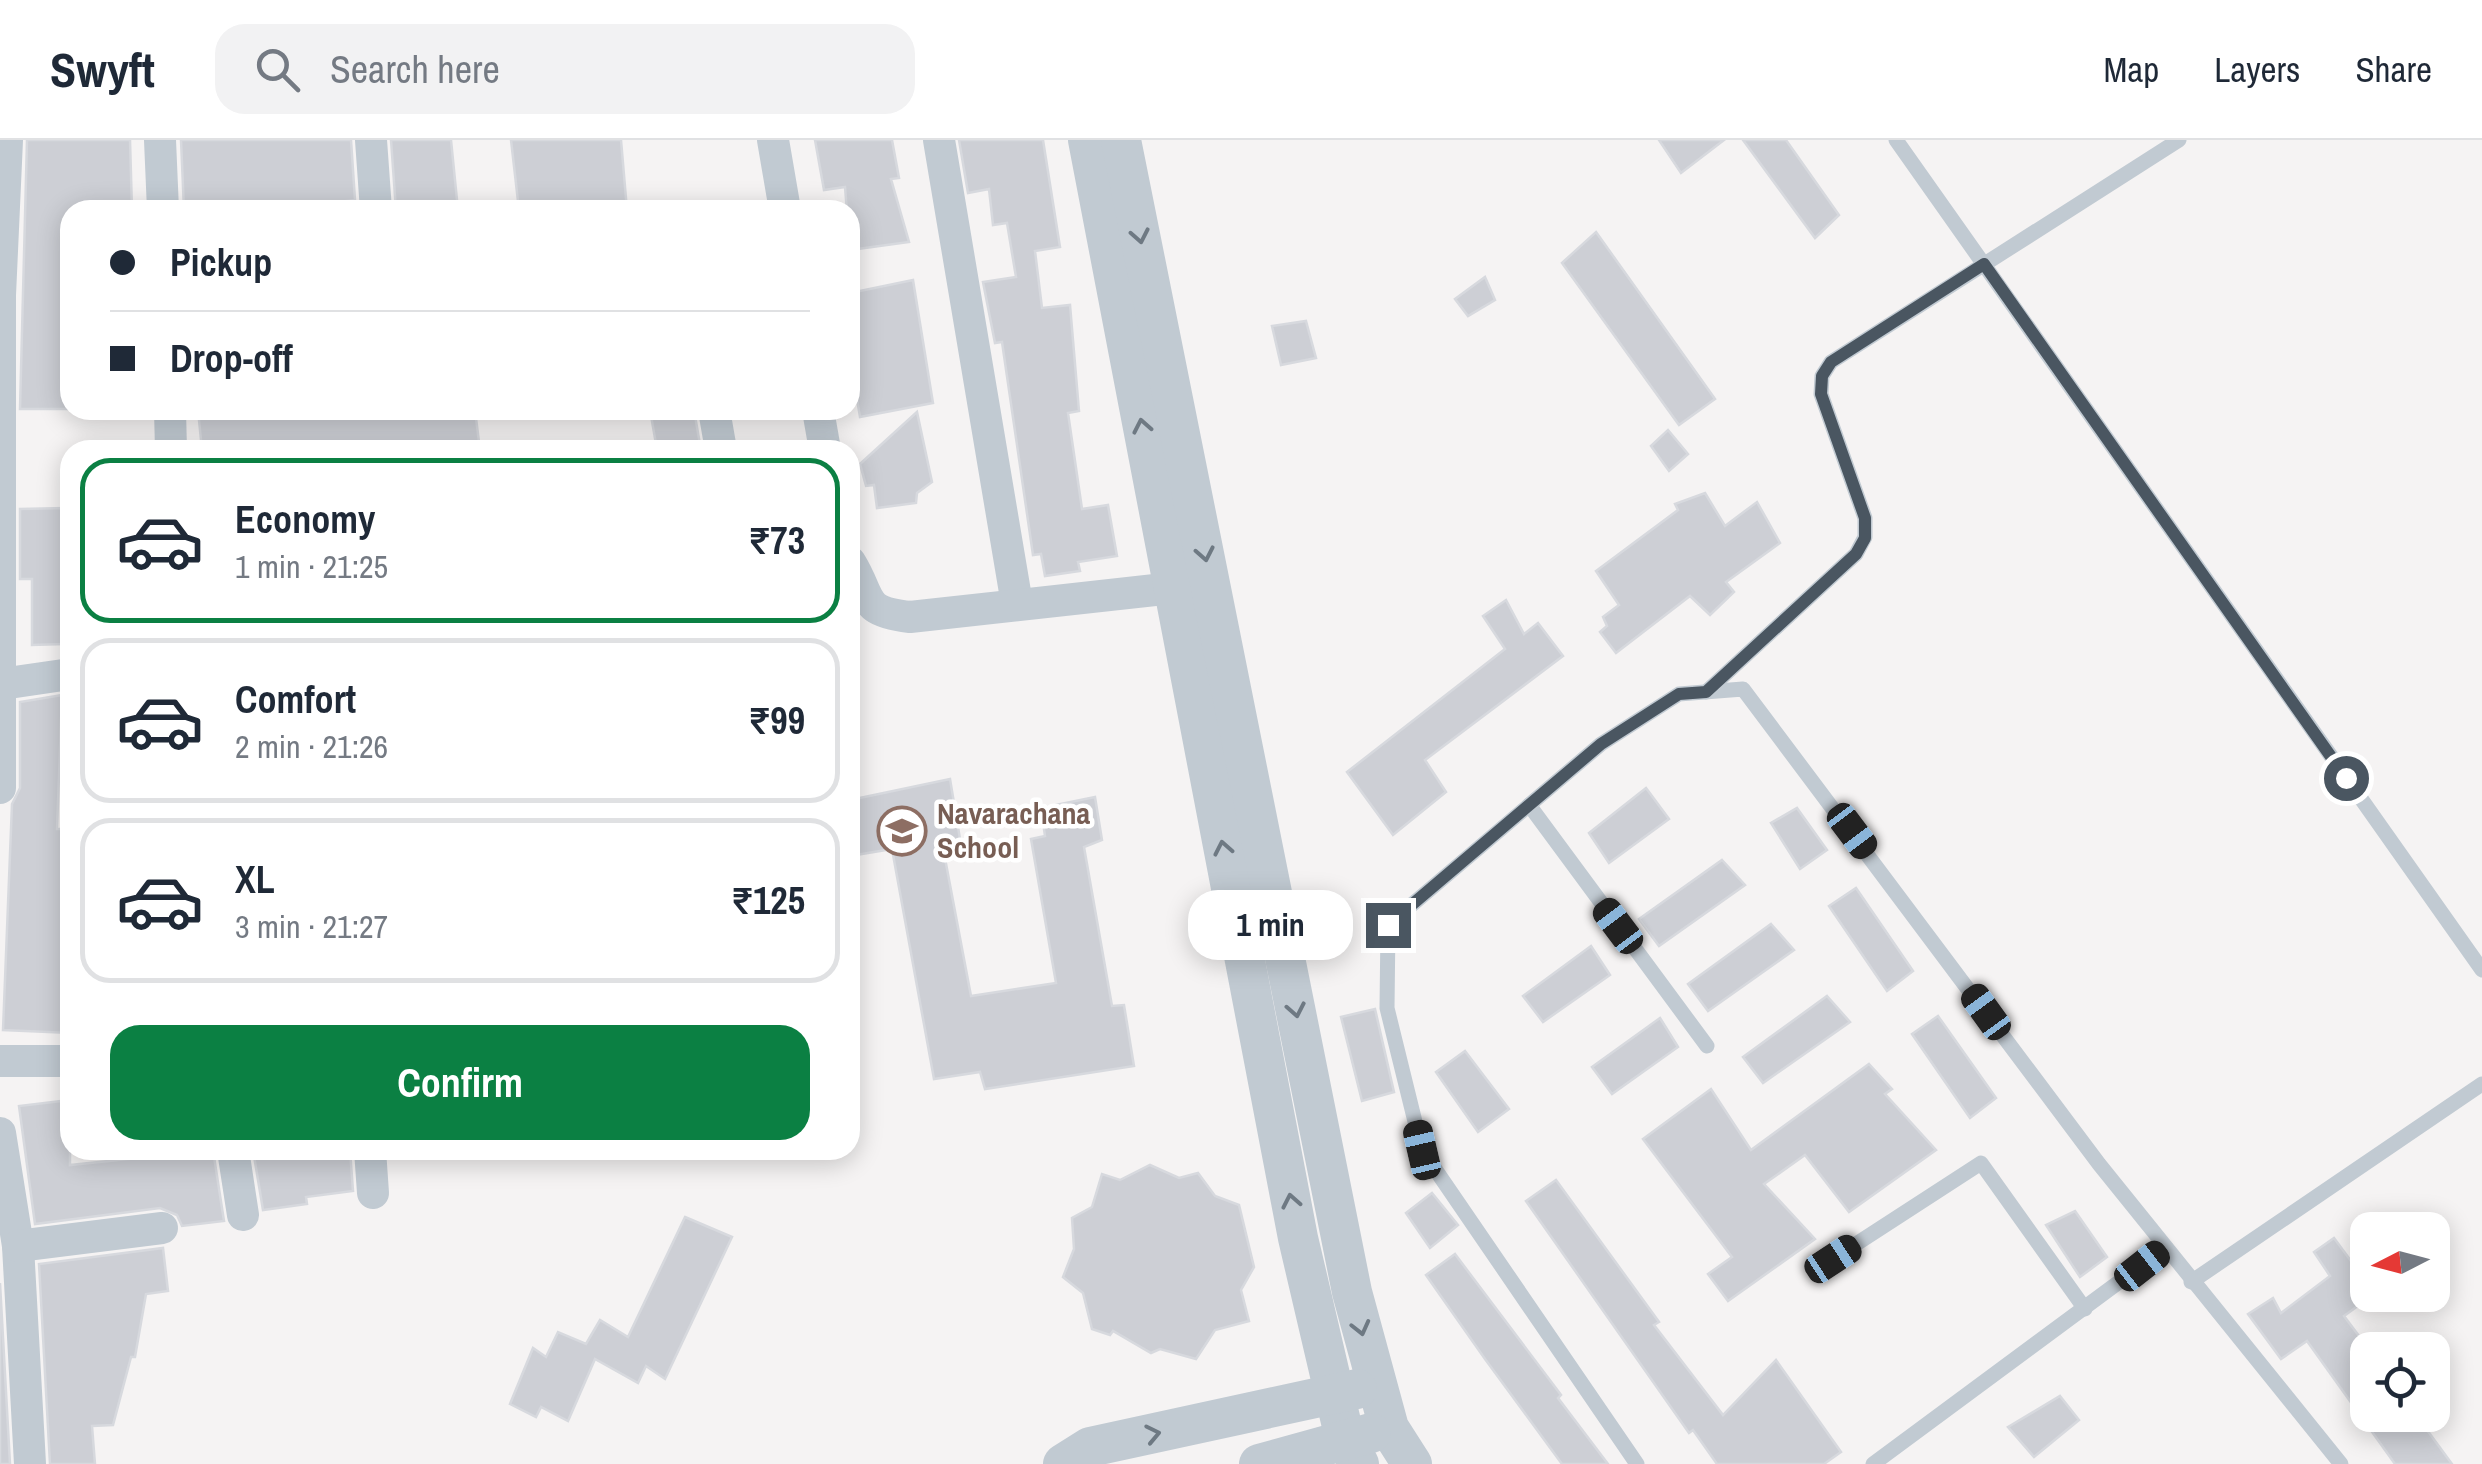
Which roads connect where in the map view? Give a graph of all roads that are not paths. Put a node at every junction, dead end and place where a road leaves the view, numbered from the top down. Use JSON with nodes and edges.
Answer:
{"nodes":[{"id":1,"x":7,"y":140,"type":"edge"},
{"id":2,"x":160,"y":140,"type":"edge"},
{"id":3,"x":370,"y":140,"type":"edge"},
{"id":4,"x":773,"y":140,"type":"edge"},
{"id":5,"x":939,"y":140,"type":"edge"},
{"id":6,"x":1088,"y":140,"type":"edge"},
{"id":7,"x":1121,"y":140,"type":"edge"},
{"id":8,"x":1896,"y":140,"type":"edge"},
{"id":9,"x":2179,"y":140,"type":"edge"},
{"id":10,"x":162,"y":200,"type":"edge"},
{"id":11,"x":375,"y":200,"type":"edge"},
{"id":12,"x":783,"y":200,"type":"edge"},
{"id":13,"x":1984,"y":264,"type":"junction"},
{"id":14,"x":0,"y":295,"type":"edge"},
{"id":15,"x":860,"y":587,"type":"edge"},
{"id":16,"x":1173,"y":588,"type":"junction"},
{"id":17,"x":1017,"y":604,"type":"junction"},
{"id":18,"x":1,"y":662,"type":"edge"},
{"id":19,"x":60,"y":672,"type":"edge"},
{"id":20,"x":1706,"y":692,"type":"junction"},
{"id":21,"x":1227,"y":764,"type":"junction"},
{"id":22,"x":0,"y":788,"type":"edge"},
{"id":23,"x":1529,"y":805,"type":"junction"},
{"id":24,"x":2482,"y":970,"type":"edge"},
{"id":25,"x":1707,"y":1046,"type":"dead end"},
{"id":26,"x":60,"y":1061,"type":"edge"},
{"id":27,"x":0,"y":1062,"type":"edge"},
{"id":28,"x":2482,"y":1084,"type":"edge"},
{"id":29,"x":0,"y":1133,"type":"edge"},
{"id":30,"x":235,"y":1160,"type":"edge"},
{"id":31,"x":371,"y":1160,"type":"edge"},
{"id":32,"x":373,"y":1193,"type":"dead end"},
{"id":33,"x":243,"y":1215,"type":"dead end"},
{"id":34,"x":162,"y":1228,"type":"dead end"},
{"id":35,"x":18,"y":1246,"type":"junction"},
{"id":36,"x":2165,"y":1248,"type":"junction"},
{"id":37,"x":1833,"y":1259,"type":"dead end"},
{"id":38,"x":2191,"y":1282,"type":"junction"},
{"id":39,"x":2085,"y":1309,"type":"junction"},
{"id":40,"x":1375,"y":1382,"type":"junction"},
{"id":41,"x":1334,"y":1396,"type":"junction"},
{"id":42,"x":1390,"y":1428,"type":"junction"},
{"id":43,"x":1352,"y":1452,"type":"edge"},
{"id":44,"x":30,"y":1464,"type":"edge"},
{"id":45,"x":1062,"y":1464,"type":"edge"},
{"id":46,"x":1259,"y":1464,"type":"edge"},
{"id":47,"x":1412,"y":1464,"type":"edge"},
{"id":48,"x":1637,"y":1464,"type":"edge"},
{"id":49,"x":1873,"y":1464,"type":"edge"},
{"id":50,"x":2341,"y":1464,"type":"edge"}],
"edges":[{"from":1,"to":14,"type":"street"},
{"from":2,"to":10,"type":"street"},
{"from":3,"to":11,"type":"street"},
{"from":4,"to":12,"type":"street"},
{"from":5,"to":17,"type":"street"},
{"from":16,"to":6,"type":"street","one_way":true},
{"from":7,"to":21,"type":"street","one_way":true},
{"from":8,"to":13,"type":"lane"},
{"from":9,"to":13,"type":"lane"},
{"from":13,"to":20,"type":"lane"},
{"from":13,"to":24,"type":"lane"},
{"from":14,"to":18,"type":"street"},
{"from":15,"to":17,"type":"street"},
{"from":16,"to":17,"type":"street"},
{"from":16,"to":21,"type":"street"},
{"from":18,"to":19,"type":"street"},
{"from":18,"to":22,"type":"street"},
{"from":20,"to":23,"type":"lane"},
{"from":20,"to":36,"type":"lane"},
{"from":21,"to":40,"type":"street","one_way":true},
{"from":41,"to":21,"type":"street","one_way":true},
{"from":23,"to":25,"type":"lane"},
{"from":23,"to":48,"type":"lane"},
{"from":26,"to":27,"type":"street"},
{"from":28,"to":38,"type":"lane"},
{"from":29,"to":35,"type":"street"},
{"from":30,"to":33,"type":"street"},
{"from":31,"to":32,"type":"street"},
{"from":34,"to":35,"type":"street"},
{"from":35,"to":44,"type":"street"},
{"from":36,"to":38,"type":"lane"},
{"from":36,"to":39,"type":"lane"},
{"from":37,"to":39,"type":"lane"},
{"from":38,"to":50,"type":"lane"},
{"from":39,"to":49,"type":"lane"},
{"from":40,"to":41,"type":"street"},
{"from":40,"to":42,"type":"street"},
{"from":41,"to":43,"type":"street"},
{"from":45,"to":41,"type":"street","one_way":true},
{"from":42,"to":43,"type":"street"},
{"from":42,"to":47,"type":"street"},
{"from":43,"to":46,"type":"street"}]}
